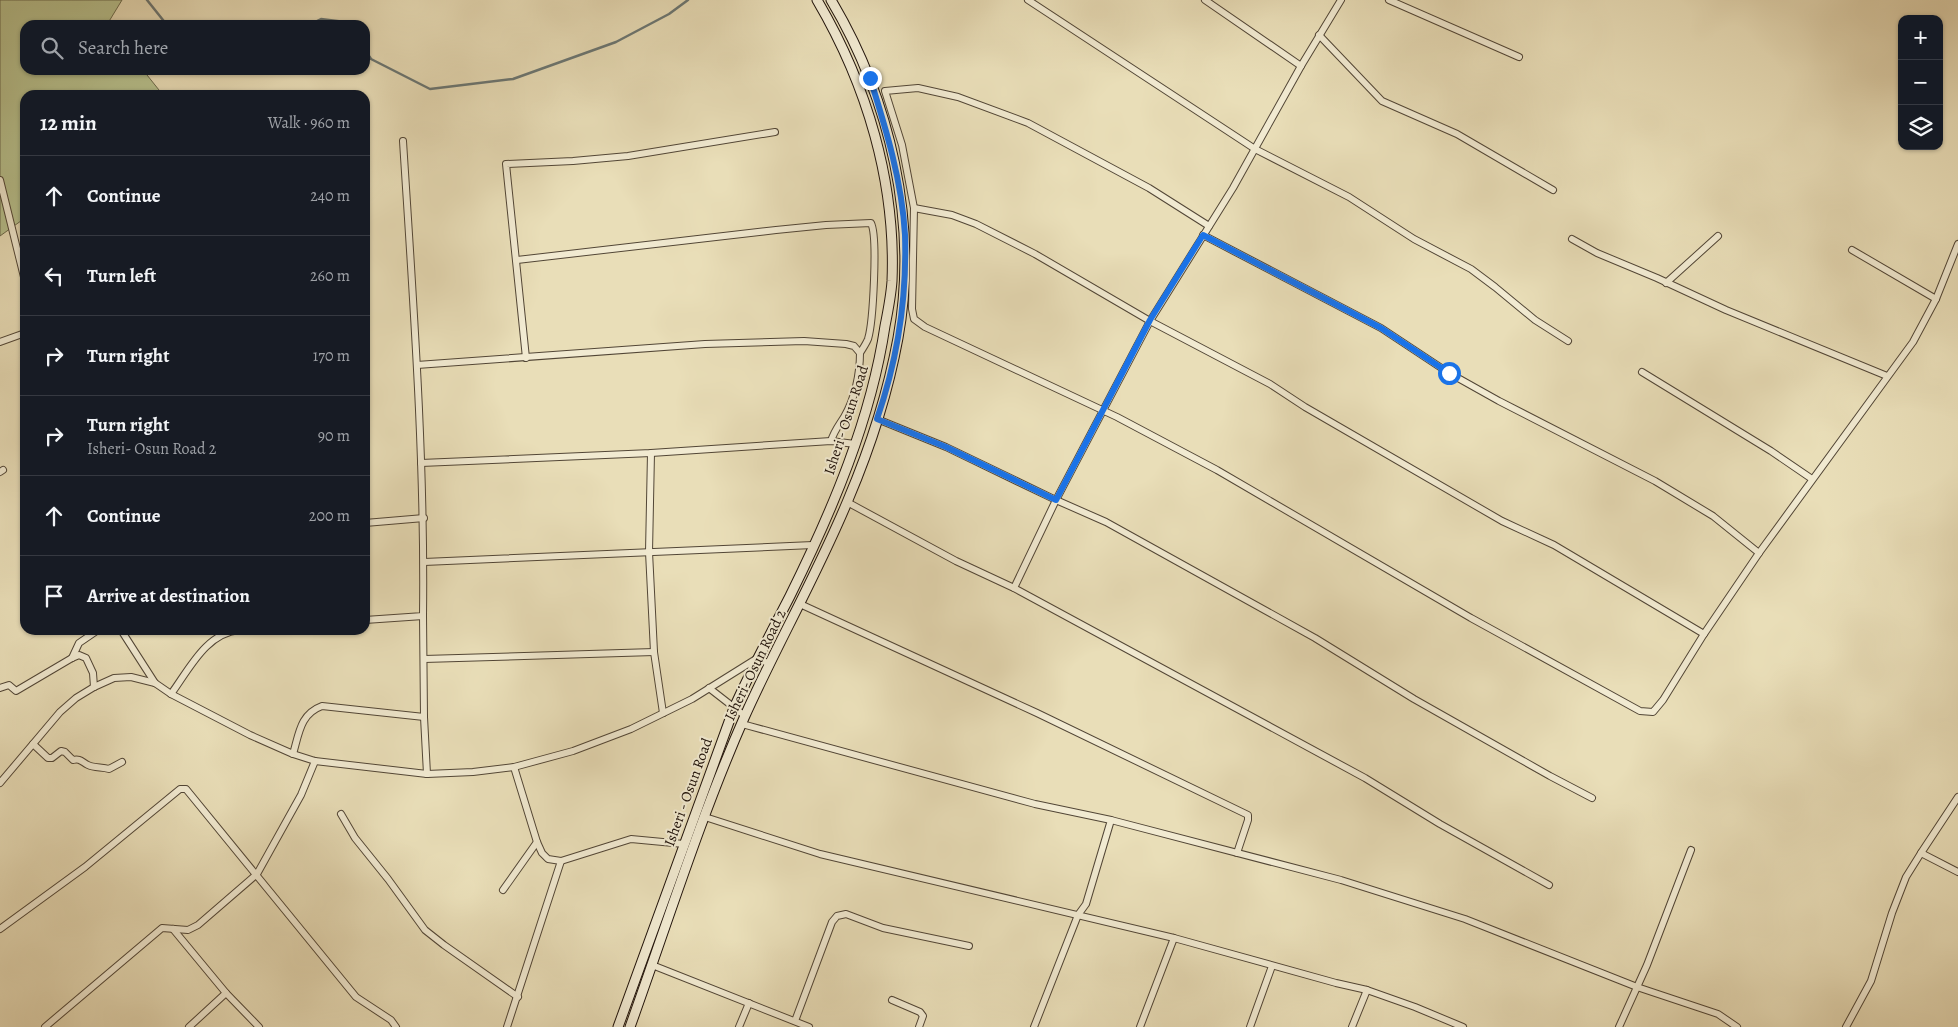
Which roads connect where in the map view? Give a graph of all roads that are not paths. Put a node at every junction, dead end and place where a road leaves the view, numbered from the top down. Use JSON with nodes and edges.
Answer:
{"nodes":[{"id":1,"x":817,"y":0,"type":"edge"},
{"id":2,"x":831,"y":0,"type":"edge"},
{"id":3,"x":1028,"y":0,"type":"edge"},
{"id":4,"x":1206,"y":0,"type":"edge"},
{"id":5,"x":1341,"y":0,"type":"edge"},
{"id":6,"x":1389,"y":0,"type":"edge"},
{"id":7,"x":1319,"y":35,"type":"junction"},
{"id":8,"x":1520,"y":57,"type":"dead end"},
{"id":9,"x":1301,"y":66,"type":"junction"},
{"id":10,"x":775,"y":132,"type":"dead end"},
{"id":11,"x":403,"y":141,"type":"dead end"},
{"id":12,"x":1255,"y":149,"type":"junction"},
{"id":13,"x":0,"y":180,"type":"edge"},
{"id":14,"x":1553,"y":190,"type":"dead end"},
{"id":15,"x":914,"y":208,"type":"junction"},
{"id":16,"x":1209,"y":226,"type":"junction"},
{"id":17,"x":1203,"y":235,"type":"junction"},
{"id":18,"x":1718,"y":236,"type":"dead end"},
{"id":19,"x":1572,"y":239,"type":"dead end"},
{"id":20,"x":1958,"y":244,"type":"edge"},
{"id":21,"x":1852,"y":250,"type":"dead end"},
{"id":22,"x":516,"y":260,"type":"junction"},
{"id":23,"x":20,"y":261,"type":"edge"},
{"id":24,"x":1666,"y":283,"type":"junction"},
{"id":25,"x":1936,"y":299,"type":"junction"},
{"id":26,"x":1150,"y":320,"type":"junction"},
{"id":27,"x":20,"y":335,"type":"edge"},
{"id":28,"x":1568,"y":341,"type":"dead end"},
{"id":29,"x":0,"y":342,"type":"edge"},
{"id":30,"x":860,"y":353,"type":"junction"},
{"id":31,"x":526,"y":358,"type":"junction"},
{"id":32,"x":417,"y":365,"type":"junction"},
{"id":33,"x":1642,"y":372,"type":"dead end"},
{"id":34,"x":1887,"y":376,"type":"junction"},
{"id":35,"x":1103,"y":411,"type":"junction"},
{"id":36,"x":877,"y":419,"type":"junction"},
{"id":37,"x":831,"y":441,"type":"junction"},
{"id":38,"x":855,"y":444,"type":"junction"},
{"id":39,"x":651,"y":453,"type":"junction"},
{"id":40,"x":421,"y":463,"type":"junction"},
{"id":41,"x":1812,"y":479,"type":"junction"},
{"id":42,"x":1056,"y":500,"type":"junction"},
{"id":43,"x":847,"y":502,"type":"junction"},
{"id":44,"x":424,"y":518,"type":"junction"},
{"id":45,"x":370,"y":523,"type":"edge"},
{"id":46,"x":813,"y":546,"type":"junction"},
{"id":47,"x":649,"y":552,"type":"junction"},
{"id":48,"x":1759,"y":553,"type":"junction"},
{"id":49,"x":424,"y":562,"type":"junction"},
{"id":50,"x":1014,"y":588,"type":"junction"},
{"id":51,"x":800,"y":604,"type":"junction"},
{"id":52,"x":423,"y":616,"type":"junction"},
{"id":53,"x":370,"y":620,"type":"edge"},
{"id":54,"x":1704,"y":634,"type":"junction"},
{"id":55,"x":91,"y":635,"type":"edge"},
{"id":56,"x":124,"y":635,"type":"edge"},
{"id":57,"x":220,"y":635,"type":"edge"},
{"id":58,"x":654,"y":652,"type":"junction"},
{"id":59,"x":72,"y":658,"type":"junction"},
{"id":60,"x":424,"y":659,"type":"junction"},
{"id":61,"x":756,"y":659,"type":"junction"},
{"id":62,"x":769,"y":663,"type":"junction"},
{"id":63,"x":155,"y":683,"type":"junction"},
{"id":64,"x":94,"y":687,"type":"junction"},
{"id":65,"x":0,"y":688,"type":"edge"},
{"id":66,"x":709,"y":688,"type":"junction"},
{"id":67,"x":171,"y":694,"type":"junction"},
{"id":68,"x":734,"y":708,"type":"junction"},
{"id":69,"x":663,"y":713,"type":"junction"},
{"id":70,"x":424,"y":717,"type":"junction"},
{"id":71,"x":743,"y":720,"type":"junction"},
{"id":72,"x":33,"y":744,"type":"junction"},
{"id":73,"x":293,"y":754,"type":"junction"},
{"id":74,"x":315,"y":761,"type":"junction"},
{"id":75,"x":122,"y":762,"type":"dead end"},
{"id":76,"x":514,"y":767,"type":"junction"},
{"id":77,"x":427,"y":774,"type":"junction"},
{"id":78,"x":0,"y":783,"type":"edge"},
{"id":79,"x":1958,"y":797,"type":"edge"},
{"id":80,"x":1592,"y":798,"type":"dead end"},
{"id":81,"x":341,"y":814,"type":"dead end"},
{"id":82,"x":705,"y":817,"type":"junction"},
{"id":83,"x":1112,"y":820,"type":"junction"},
{"id":84,"x":537,"y":842,"type":"junction"},
{"id":85,"x":684,"y":844,"type":"junction"},
{"id":86,"x":1691,"y":850,"type":"dead end"},
{"id":87,"x":1237,"y":853,"type":"junction"},
{"id":88,"x":1921,"y":853,"type":"junction"},
{"id":89,"x":561,"y":861,"type":"junction"},
{"id":90,"x":1958,"y":872,"type":"edge"},
{"id":91,"x":258,"y":874,"type":"junction"},
{"id":92,"x":1548,"y":885,"type":"dead end"},
{"id":93,"x":502,"y":890,"type":"dead end"},
{"id":94,"x":1078,"y":915,"type":"junction"},
{"id":95,"x":0,"y":929,"type":"edge"},
{"id":96,"x":173,"y":929,"type":"junction"},
{"id":97,"x":1174,"y":938,"type":"junction"},
{"id":98,"x":969,"y":946,"type":"dead end"},
{"id":99,"x":652,"y":965,"type":"junction"},
{"id":100,"x":1272,"y":966,"type":"junction"},
{"id":101,"x":1638,"y":987,"type":"junction"},
{"id":102,"x":1367,"y":990,"type":"junction"},
{"id":103,"x":226,"y":992,"type":"junction"},
{"id":104,"x":518,"y":997,"type":"junction"},
{"id":105,"x":892,"y":1000,"type":"dead end"},
{"id":106,"x":748,"y":1003,"type":"junction"},
{"id":107,"x":795,"y":1022,"type":"junction"},
{"id":108,"x":45,"y":1027,"type":"edge"},
{"id":109,"x":189,"y":1027,"type":"edge"},
{"id":110,"x":259,"y":1027,"type":"edge"},
{"id":111,"x":396,"y":1027,"type":"edge"},
{"id":112,"x":507,"y":1027,"type":"edge"},
{"id":113,"x":618,"y":1027,"type":"edge"},
{"id":114,"x":630,"y":1027,"type":"edge"},
{"id":115,"x":739,"y":1027,"type":"edge"},
{"id":116,"x":809,"y":1027,"type":"edge"},
{"id":117,"x":919,"y":1027,"type":"edge"},
{"id":118,"x":1034,"y":1027,"type":"edge"},
{"id":119,"x":1140,"y":1027,"type":"edge"},
{"id":120,"x":1250,"y":1027,"type":"edge"},
{"id":121,"x":1352,"y":1027,"type":"edge"},
{"id":122,"x":1462,"y":1027,"type":"edge"},
{"id":123,"x":1619,"y":1027,"type":"edge"},
{"id":124,"x":1737,"y":1027,"type":"edge"},
{"id":125,"x":1846,"y":1027,"type":"edge"}],
"edges":[{"from":1,"to":38,"type":"main road","name":"Isheri - Osun Road"},
{"from":2,"to":36,"type":"main road","name":"Isheri- Osun Road 2"},
{"from":3,"to":12,"type":"street"},
{"from":4,"to":9,"type":"street"},
{"from":5,"to":7,"type":"street"},
{"from":6,"to":8,"type":"street"},
{"from":7,"to":9,"type":"street"},
{"from":7,"to":14,"type":"street"},
{"from":9,"to":12,"type":"street"},
{"from":10,"to":22,"type":"street"},
{"from":11,"to":32,"type":"street"},
{"from":12,"to":16,"type":"street"},
{"from":12,"to":28,"type":"street"},
{"from":13,"to":23,"type":"street"},
{"from":15,"to":16,"type":"street"},
{"from":15,"to":26,"type":"street"},
{"from":15,"to":35,"type":"street"},
{"from":16,"to":17,"type":"street"},
{"from":17,"to":26,"type":"street"},
{"from":17,"to":48,"type":"street"},
{"from":18,"to":24,"type":"street"},
{"from":19,"to":24,"type":"street"},
{"from":20,"to":25,"type":"street"},
{"from":21,"to":25,"type":"street"},
{"from":22,"to":30,"type":"street"},
{"from":22,"to":31,"type":"street"},
{"from":24,"to":34,"type":"street"},
{"from":25,"to":34,"type":"street"},
{"from":26,"to":35,"type":"street"},
{"from":26,"to":54,"type":"street"},
{"from":27,"to":29,"type":"street"},
{"from":30,"to":31,"type":"street"},
{"from":30,"to":37,"type":"street"},
{"from":31,"to":32,"type":"street"},
{"from":32,"to":40,"type":"street"},
{"from":33,"to":41,"type":"street"},
{"from":34,"to":41,"type":"street"},
{"from":35,"to":42,"type":"street"},
{"from":35,"to":54,"type":"street"},
{"from":36,"to":42,"type":"street"},
{"from":36,"to":43,"type":"main road","name":"Isheri- Osun Road 2"},
{"from":37,"to":38,"type":"street"},
{"from":37,"to":39,"type":"street"},
{"from":38,"to":46,"type":"main road","name":"Isheri - Osun Road"},
{"from":39,"to":40,"type":"street"},
{"from":39,"to":47,"type":"street"},
{"from":40,"to":44,"type":"street"},
{"from":41,"to":48,"type":"street"},
{"from":42,"to":50,"type":"street"},
{"from":42,"to":80,"type":"street"},
{"from":43,"to":50,"type":"street"},
{"from":43,"to":51,"type":"main road","name":"Isheri- Osun Road 2"},
{"from":44,"to":45,"type":"street"},
{"from":44,"to":49,"type":"street"},
{"from":46,"to":47,"type":"street"},
{"from":46,"to":61,"type":"main road","name":"Isheri - Osun Road"},
{"from":47,"to":49,"type":"street"},
{"from":47,"to":58,"type":"street"},
{"from":48,"to":54,"type":"street"},
{"from":49,"to":52,"type":"street"},
{"from":50,"to":92,"type":"street"},
{"from":51,"to":62,"type":"main road","name":"Isheri- Osun Road 2"},
{"from":51,"to":87,"type":"street"},
{"from":52,"to":53,"type":"street"},
{"from":52,"to":60,"type":"street"},
{"from":55,"to":59,"type":"street"},
{"from":56,"to":63,"type":"street"},
{"from":57,"to":67,"type":"street"},
{"from":58,"to":60,"type":"street"},
{"from":58,"to":69,"type":"street"},
{"from":59,"to":64,"type":"street"},
{"from":59,"to":65,"type":"street"},
{"from":60,"to":70,"type":"street"},
{"from":61,"to":62,"type":"street"},
{"from":61,"to":66,"type":"street"},
{"from":61,"to":68,"type":"main road","name":"Isheri - Osun Road"},
{"from":62,"to":71,"type":"main road","name":"Isheri- Osun Road 2"},
{"from":63,"to":64,"type":"street"},
{"from":63,"to":67,"type":"street"},
{"from":64,"to":72,"type":"street"},
{"from":66,"to":68,"type":"street"},
{"from":66,"to":69,"type":"street"},
{"from":67,"to":73,"type":"street"},
{"from":68,"to":71,"type":"street"},
{"from":68,"to":85,"type":"main road","name":"Isheri - Osun Road"},
{"from":69,"to":76,"type":"street"},
{"from":70,"to":73,"type":"street"},
{"from":70,"to":77,"type":"street"},
{"from":71,"to":82,"type":"main road","name":"Isheri- Osun Road 2"},
{"from":71,"to":83,"type":"street"},
{"from":72,"to":75,"type":"street"},
{"from":72,"to":78,"type":"street"},
{"from":73,"to":74,"type":"street"},
{"from":74,"to":77,"type":"street"},
{"from":74,"to":91,"type":"street"},
{"from":76,"to":77,"type":"street"},
{"from":76,"to":84,"type":"street"},
{"from":79,"to":88,"type":"street"},
{"from":81,"to":104,"type":"street"},
{"from":82,"to":94,"type":"street"},
{"from":82,"to":99,"type":"main road","name":"Isheri- Osun Road 2"},
{"from":83,"to":87,"type":"street"},
{"from":83,"to":94,"type":"street"},
{"from":84,"to":89,"type":"street"},
{"from":84,"to":93,"type":"street"},
{"from":85,"to":89,"type":"street"},
{"from":85,"to":113,"type":"main road","name":"Isheri - Osun Road"},
{"from":86,"to":101,"type":"street"},
{"from":87,"to":101,"type":"street"},
{"from":88,"to":90,"type":"street"},
{"from":88,"to":125,"type":"street"},
{"from":89,"to":104,"type":"street"},
{"from":91,"to":95,"type":"street"},
{"from":91,"to":96,"type":"street"},
{"from":91,"to":111,"type":"street"},
{"from":94,"to":97,"type":"street"},
{"from":94,"to":118,"type":"street"},
{"from":96,"to":103,"type":"street"},
{"from":96,"to":108,"type":"street"},
{"from":97,"to":100,"type":"street"},
{"from":97,"to":119,"type":"street"},
{"from":98,"to":107,"type":"street"},
{"from":99,"to":106,"type":"street"},
{"from":99,"to":114,"type":"main road","name":"Isheri- Osun Road 2"},
{"from":100,"to":102,"type":"street"},
{"from":100,"to":120,"type":"street"},
{"from":101,"to":123,"type":"street"},
{"from":101,"to":124,"type":"street"},
{"from":102,"to":121,"type":"street"},
{"from":102,"to":122,"type":"street"},
{"from":103,"to":109,"type":"street"},
{"from":103,"to":110,"type":"street"},
{"from":104,"to":112,"type":"street"},
{"from":105,"to":117,"type":"street"},
{"from":106,"to":107,"type":"street"},
{"from":106,"to":115,"type":"street"},
{"from":107,"to":116,"type":"street"}]}
